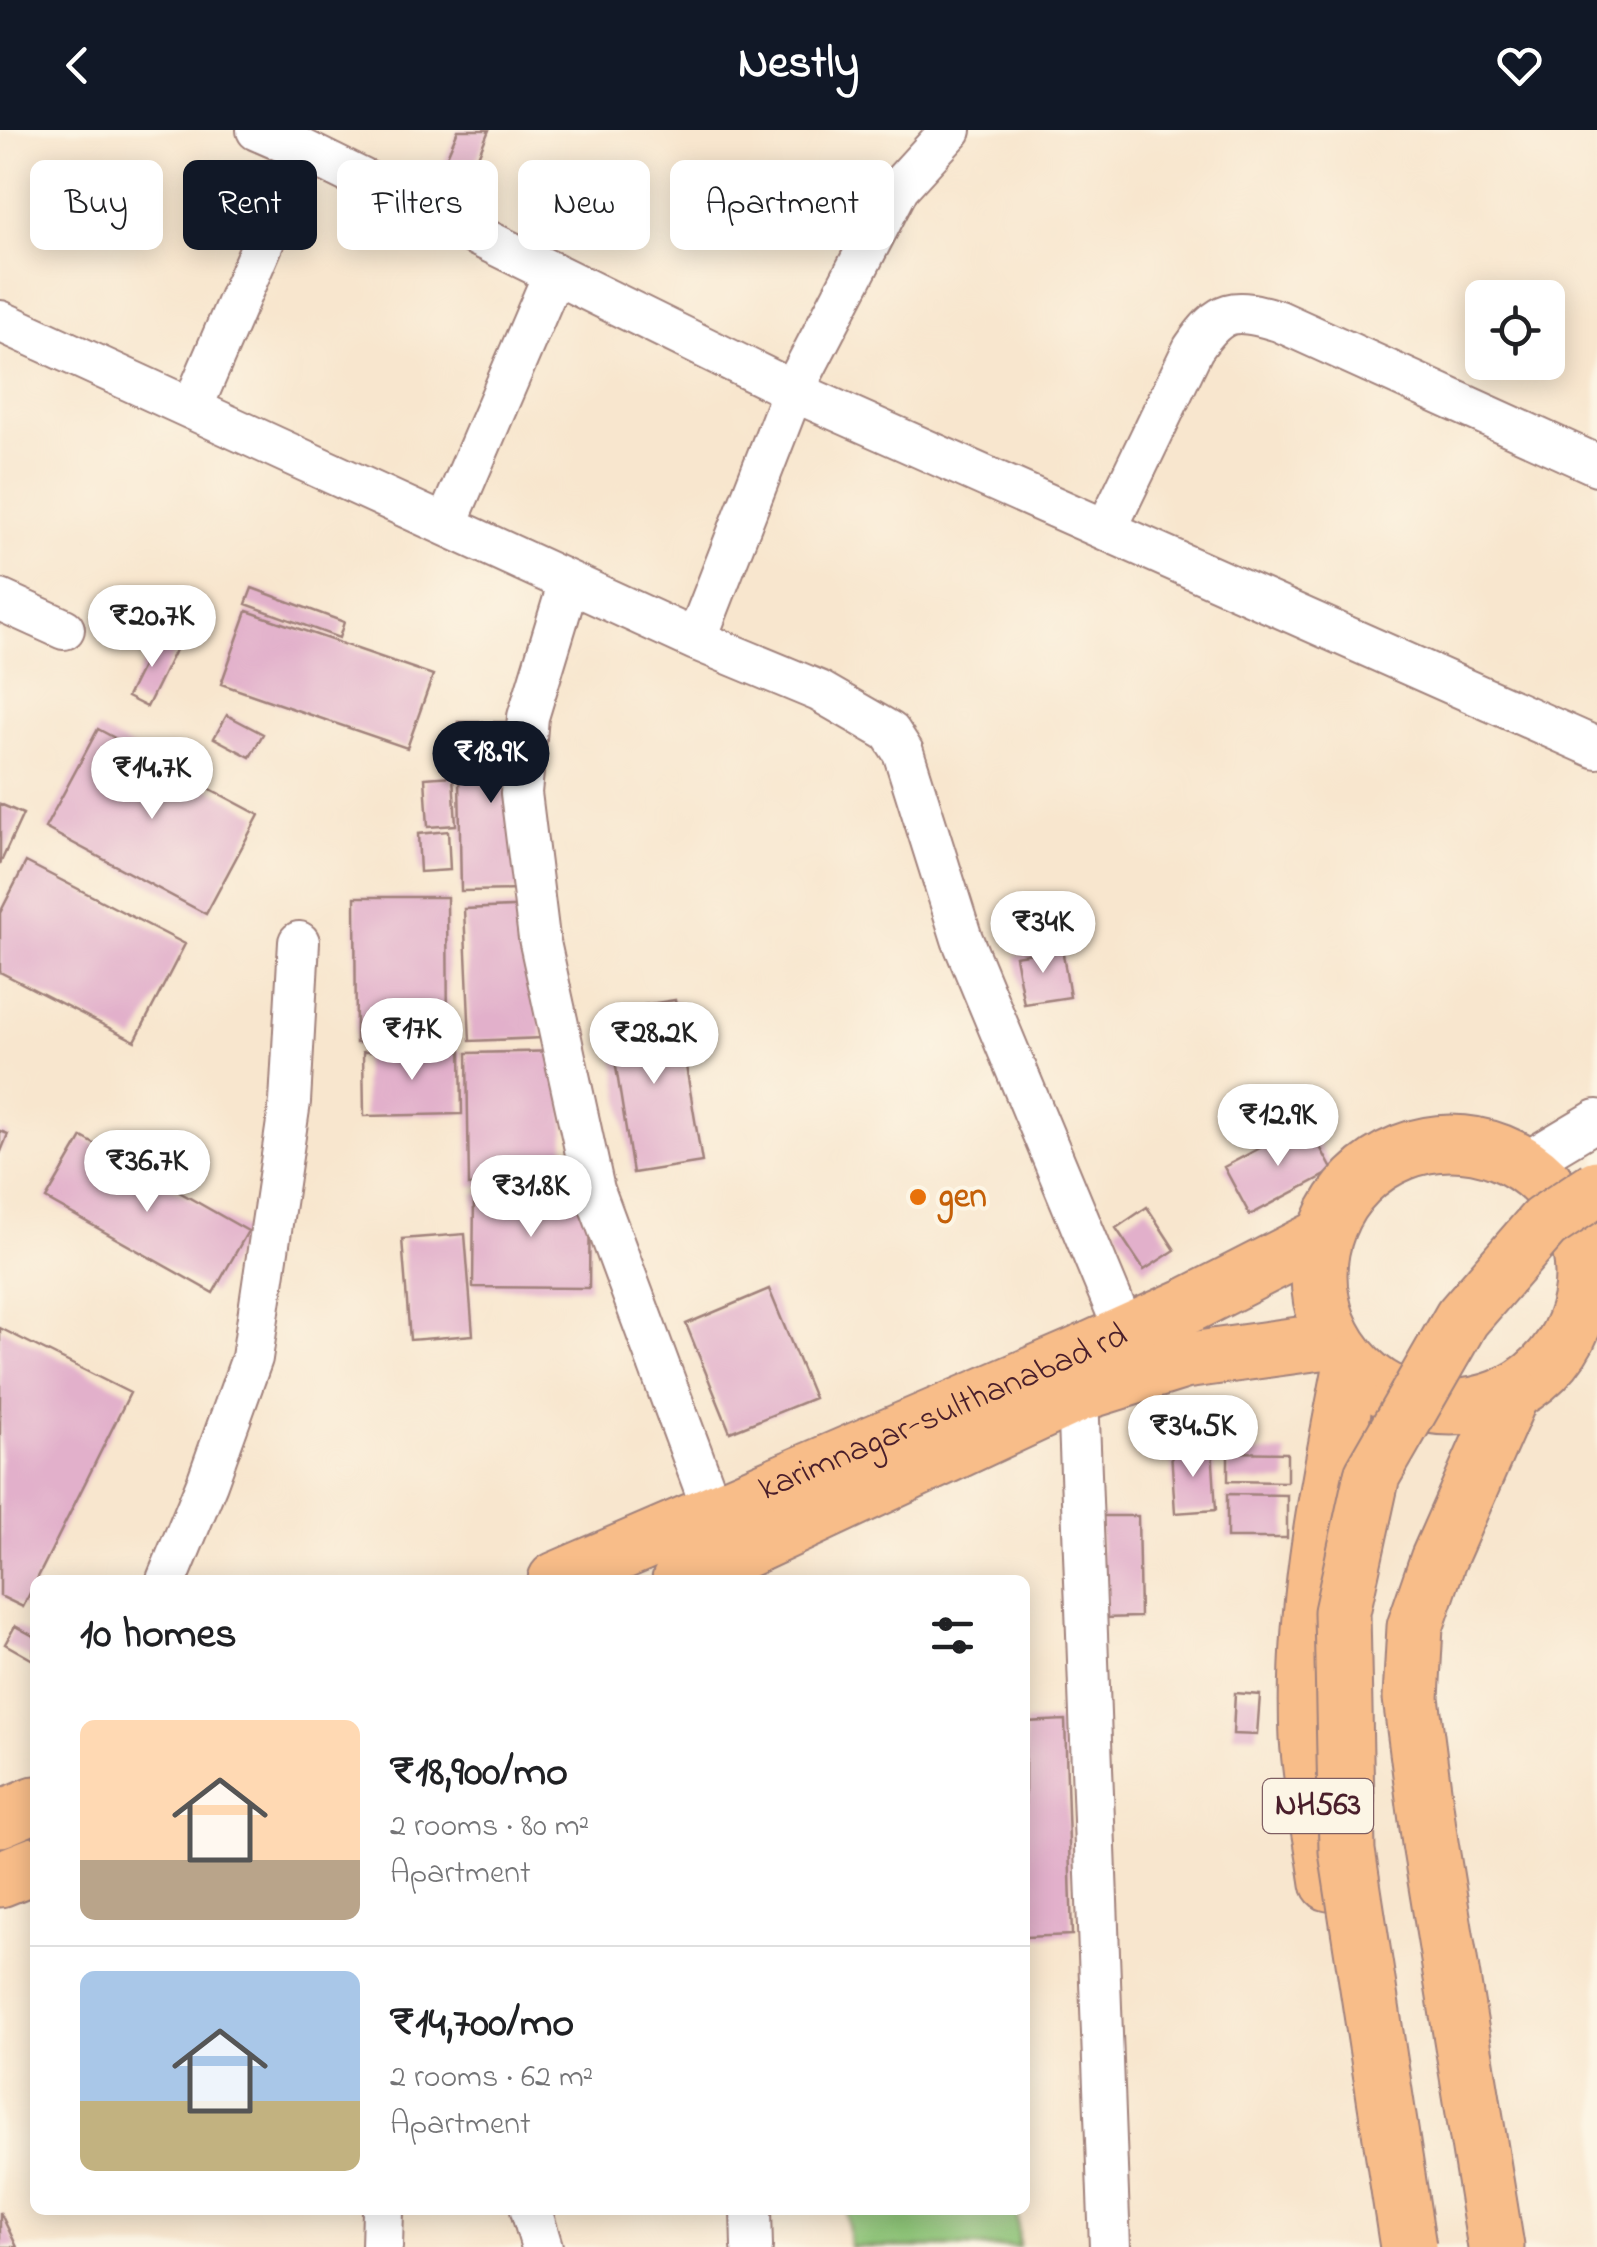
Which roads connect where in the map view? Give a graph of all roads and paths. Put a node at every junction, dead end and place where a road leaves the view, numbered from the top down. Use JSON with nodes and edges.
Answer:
{"nodes":[{"id":1,"x":257,"y":130,"type":"edge"},
{"id":2,"x":951,"y":130,"type":"edge"},
{"id":3,"x":303,"y":150,"type":"junction"},
{"id":4,"x":554,"y":273,"type":"junction"},
{"id":5,"x":0,"y":320,"type":"edge"},
{"id":6,"x":793,"y":391,"type":"junction"},
{"id":7,"x":192,"y":408,"type":"junction"},
{"id":8,"x":1597,"y":465,"type":"edge"},
{"id":9,"x":446,"y":525,"type":"junction"},
{"id":10,"x":1106,"y":530,"type":"junction"},
{"id":11,"x":569,"y":582,"type":"junction"},
{"id":12,"x":0,"y":600,"type":"edge"},
{"id":13,"x":64,"y":629,"type":"dead end"},
{"id":14,"x":696,"y":640,"type":"junction"},
{"id":15,"x":1597,"y":748,"type":"edge"},
{"id":16,"x":299,"y":942,"type":"dead end"},
{"id":17,"x":1597,"y":1120,"type":"edge"},
{"id":18,"x":1523,"y":1164,"type":"junction"},
{"id":19,"x":1597,"y":1188,"type":"edge"},
{"id":20,"x":1324,"y":1236,"type":"junction"},
{"id":21,"x":1590,"y":1274,"type":"edge"},
{"id":22,"x":1126,"y":1334,"type":"junction"},
{"id":23,"x":1344,"y":1352,"type":"junction"},
{"id":24,"x":1512,"y":1392,"type":"junction"},
{"id":25,"x":1078,"y":1394,"type":"junction"},
{"id":26,"x":711,"y":1557,"type":"edge"},
{"id":27,"x":169,"y":1575,"type":"edge"},
{"id":28,"x":590,"y":1575,"type":"edge"},
{"id":29,"x":30,"y":1806,"type":"edge"},
{"id":30,"x":0,"y":1819,"type":"edge"},
{"id":31,"x":30,"y":1867,"type":"edge"},
{"id":32,"x":0,"y":1880,"type":"edge"},
{"id":33,"x":382,"y":2215,"type":"edge"},
{"id":34,"x":532,"y":2215,"type":"edge"},
{"id":35,"x":751,"y":2215,"type":"edge"},
{"id":36,"x":382,"y":2247,"type":"edge"},
{"id":37,"x":542,"y":2247,"type":"edge"},
{"id":38,"x":752,"y":2247,"type":"edge"},
{"id":39,"x":1110,"y":2247,"type":"edge"},
{"id":40,"x":1382,"y":2247,"type":"edge"},
{"id":41,"x":1408,"y":2247,"type":"edge"},
{"id":42,"x":1496,"y":2247,"type":"edge"}],
"edges":[{"from":1,"to":3,"type":"street"},
{"from":2,"to":6,"type":"street"},
{"from":3,"to":4,"type":"street"},
{"from":3,"to":7,"type":"street"},
{"from":4,"to":6,"type":"street"},
{"from":4,"to":9,"type":"street"},
{"from":5,"to":7,"type":"street"},
{"from":6,"to":10,"type":"street"},
{"from":6,"to":14,"type":"street"},
{"from":7,"to":9,"type":"street"},
{"from":8,"to":10,"type":"street"},
{"from":9,"to":11,"type":"street"},
{"from":10,"to":15,"type":"street"},
{"from":11,"to":14,"type":"street"},
{"from":11,"to":26,"type":"street"},
{"from":12,"to":13,"type":"street"},
{"from":14,"to":22,"type":"street"},
{"from":16,"to":27,"type":"street"},
{"from":17,"to":18,"type":"street"},
{"from":18,"to":20,"type":"highway","number":"NH563"},
{"from":18,"to":21,"type":"highway","number":"NH563"},
{"from":19,"to":41,"type":"highway","bridge":true},
{"from":20,"to":22,"type":"highway","name":"karimnagar-sulthanabad rd"},
{"from":20,"to":23,"type":"highway","number":"NH563"},
{"from":21,"to":24,"type":"highway","number":"NH563"},
{"from":22,"to":26,"type":"highway","name":"karimnagar-sulthanabad rd"},
{"from":23,"to":24,"type":"highway","number":"NH563"},
{"from":23,"to":25,"type":"highway"},
{"from":23,"to":40,"type":"highway","number":"NH563"},
{"from":24,"to":42,"type":"highway","number":"NH563"},
{"from":25,"to":26,"type":"highway"},
{"from":25,"to":39,"type":"street"},
{"from":26,"to":28,"type":"highway","name":"karimnagar-sulthanabad rd"},
{"from":29,"to":30,"type":"highway"},
{"from":31,"to":32,"type":"highway"},
{"from":33,"to":36,"type":"street"},
{"from":34,"to":37,"type":"street"},
{"from":35,"to":38,"type":"street"}]}
